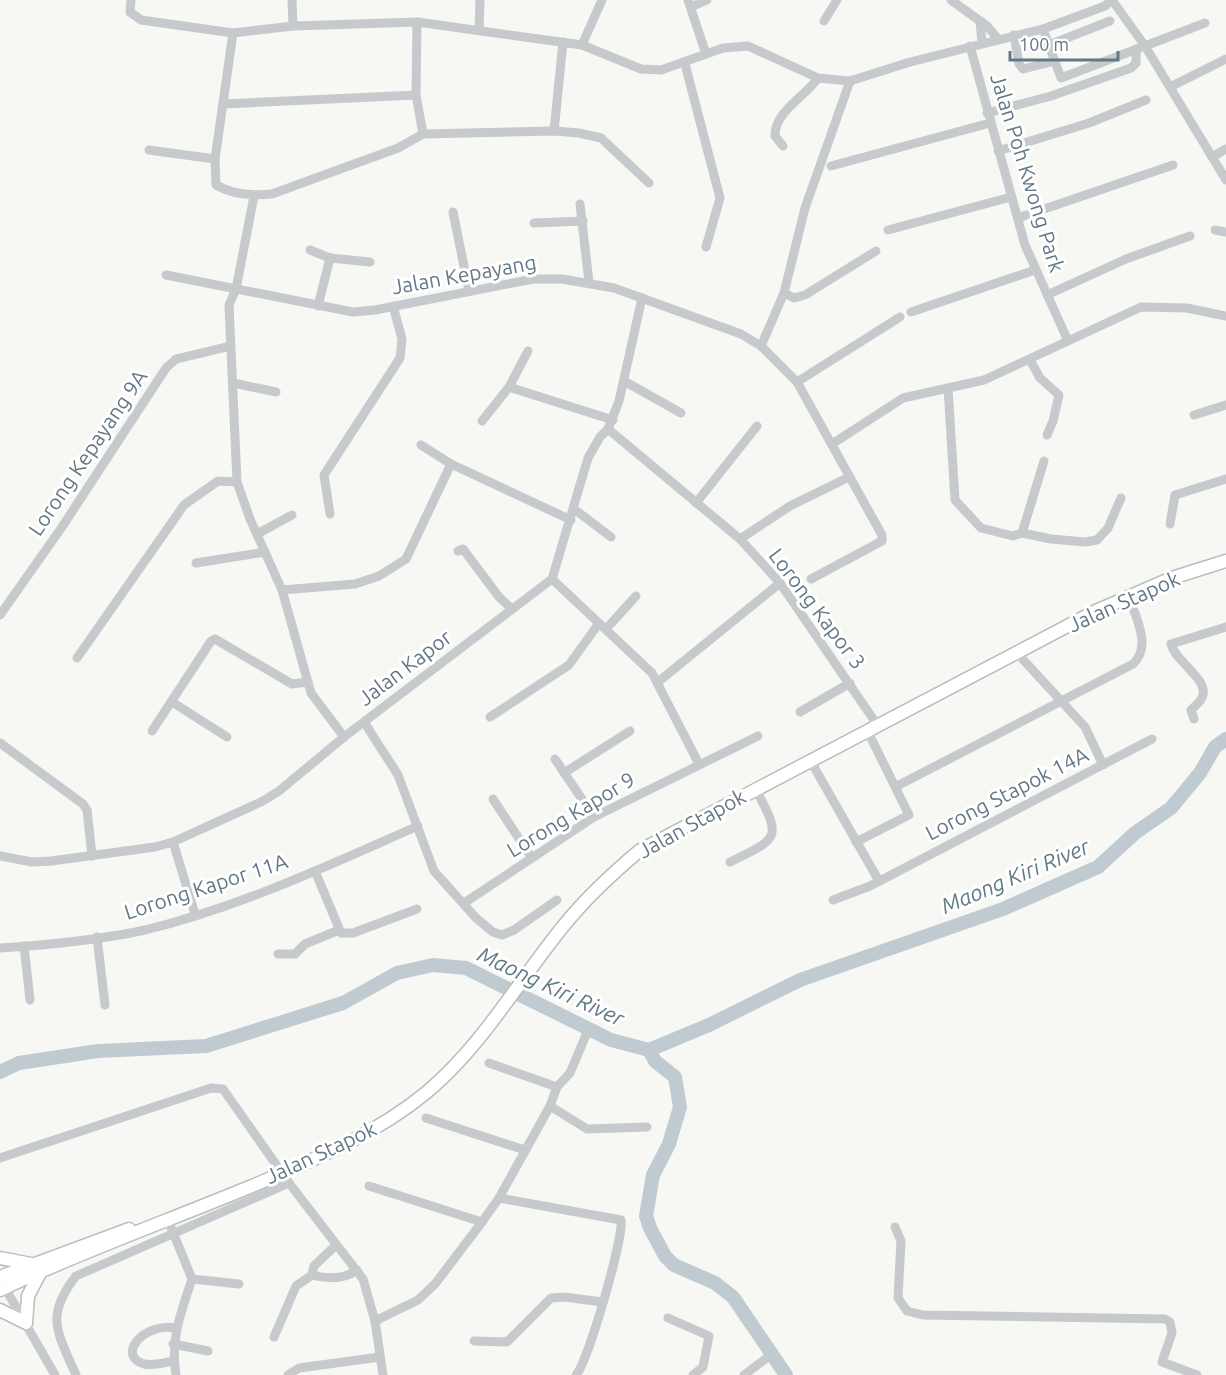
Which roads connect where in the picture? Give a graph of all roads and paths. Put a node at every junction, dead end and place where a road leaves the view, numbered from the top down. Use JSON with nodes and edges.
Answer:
{"nodes":[{"id":1,"x":131,"y":0,"type":"edge"},
{"id":2,"x":292,"y":0,"type":"edge"},
{"id":3,"x":480,"y":0,"type":"edge"},
{"id":4,"x":602,"y":0,"type":"edge"},
{"id":5,"x":707,"y":0,"type":"edge"},
{"id":6,"x":837,"y":0,"type":"edge"},
{"id":7,"x":1111,"y":0,"type":"edge"},
{"id":8,"x":955,"y":1,"type":"edge"},
{"id":9,"x":689,"y":3,"type":"edge"},
{"id":10,"x":824,"y":21,"type":"dead end"},
{"id":11,"x":980,"y":21,"type":"junction"},
{"id":12,"x":1110,"y":21,"type":"dead end"},
{"id":13,"x":417,"y":22,"type":"junction"},
{"id":14,"x":1205,"y":23,"type":"dead end"},
{"id":15,"x":293,"y":26,"type":"junction"},
{"id":16,"x":1043,"y":29,"type":"junction"},
{"id":17,"x":479,"y":30,"type":"junction"},
{"id":18,"x":233,"y":33,"type":"junction"},
{"id":19,"x":1014,"y":35,"type":"junction"},
{"id":20,"x":997,"y":38,"type":"junction"},
{"id":21,"x":563,"y":42,"type":"junction"},
{"id":22,"x":982,"y":43,"type":"junction"},
{"id":23,"x":582,"y":45,"type":"junction"},
{"id":24,"x":1049,"y":45,"type":"junction"},
{"id":25,"x":970,"y":46,"type":"junction"},
{"id":26,"x":1145,"y":46,"type":"junction"},
{"id":27,"x":1136,"y":51,"type":"junction"},
{"id":28,"x":706,"y":54,"type":"junction"},
{"id":29,"x":1226,"y":59,"type":"edge"},
{"id":30,"x":1055,"y":61,"type":"junction"},
{"id":31,"x":685,"y":64,"type":"junction"},
{"id":32,"x":818,"y":78,"type":"junction"},
{"id":33,"x":1061,"y":78,"type":"junction"},
{"id":34,"x":850,"y":81,"type":"junction"},
{"id":35,"x":1170,"y":87,"type":"junction"},
{"id":36,"x":1065,"y":91,"type":"junction"},
{"id":37,"x":416,"y":95,"type":"junction"},
{"id":38,"x":1146,"y":100,"type":"dead end"},
{"id":39,"x":224,"y":104,"type":"junction"},
{"id":40,"x":987,"y":112,"type":"junction"},
{"id":41,"x":990,"y":123,"type":"junction"},
{"id":42,"x":554,"y":131,"type":"junction"},
{"id":43,"x":423,"y":134,"type":"junction"},
{"id":44,"x":783,"y":146,"type":"dead end"},
{"id":45,"x":1226,"y":149,"type":"edge"},
{"id":46,"x":149,"y":150,"type":"dead end"},
{"id":47,"x":998,"y":151,"type":"junction"},
{"id":48,"x":1212,"y":157,"type":"junction"},
{"id":49,"x":215,"y":159,"type":"junction"},
{"id":50,"x":1173,"y":165,"type":"dead end"},
{"id":51,"x":831,"y":166,"type":"dead end"},
{"id":52,"x":1226,"y":180,"type":"edge"},
{"id":53,"x":649,"y":183,"type":"dead end"},
{"id":54,"x":254,"y":196,"type":"junction"},
{"id":55,"x":1011,"y":197,"type":"junction"},
{"id":56,"x":580,"y":204,"type":"dead end"},
{"id":57,"x":453,"y":212,"type":"dead end"},
{"id":58,"x":1018,"y":218,"type":"junction"},
{"id":59,"x":583,"y":221,"type":"junction"},
{"id":60,"x":534,"y":223,"type":"dead end"},
{"id":61,"x":888,"y":230,"type":"dead end"},
{"id":62,"x":1215,"y":230,"type":"dead end"},
{"id":63,"x":1226,"y":232,"type":"edge"},
{"id":64,"x":1190,"y":236,"type":"dead end"},
{"id":65,"x":706,"y":247,"type":"dead end"},
{"id":66,"x":310,"y":250,"type":"dead end"},
{"id":67,"x":876,"y":251,"type":"dead end"},
{"id":68,"x":330,"y":258,"type":"junction"},
{"id":69,"x":369,"y":262,"type":"dead end"},
{"id":70,"x":1035,"y":270,"type":"junction"},
{"id":71,"x":166,"y":275,"type":"dead end"},
{"id":72,"x":589,"y":282,"type":"junction"},
{"id":73,"x":236,"y":289,"type":"junction"},
{"id":74,"x":469,"y":291,"type":"junction"},
{"id":75,"x":784,"y":293,"type":"junction"},
{"id":76,"x":1047,"y":295,"type":"junction"},
{"id":77,"x":642,"y":298,"type":"junction"},
{"id":78,"x":318,"y":306,"type":"junction"},
{"id":79,"x":393,"y":306,"type":"junction"},
{"id":80,"x":911,"y":312,"type":"dead end"},
{"id":81,"x":1226,"y":316,"type":"edge"},
{"id":82,"x":900,"y":317,"type":"dead end"},
{"id":83,"x":1068,"y":341,"type":"junction"},
{"id":84,"x":230,"y":346,"type":"junction"},
{"id":85,"x":761,"y":346,"type":"junction"},
{"id":86,"x":528,"y":351,"type":"dead end"},
{"id":87,"x":1030,"y":360,"type":"junction"},
{"id":88,"x":624,"y":381,"type":"junction"},
{"id":89,"x":797,"y":382,"type":"junction"},
{"id":90,"x":232,"y":383,"type":"junction"},
{"id":91,"x":508,"y":387,"type":"junction"},
{"id":92,"x":948,"y":388,"type":"junction"},
{"id":93,"x":276,"y":392,"type":"dead end"},
{"id":94,"x":1226,"y":405,"type":"edge"},
{"id":95,"x":681,"y":413,"type":"dead end"},
{"id":96,"x":1194,"y":415,"type":"dead end"},
{"id":97,"x":482,"y":421,"type":"dead end"},
{"id":98,"x":610,"y":424,"type":"junction"},
{"id":99,"x":757,"y":426,"type":"dead end"},
{"id":100,"x":1047,"y":435,"type":"dead end"},
{"id":101,"x":832,"y":444,"type":"junction"},
{"id":102,"x":421,"y":445,"type":"dead end"},
{"id":103,"x":1044,"y":461,"type":"dead end"},
{"id":104,"x":451,"y":464,"type":"junction"},
{"id":105,"x":849,"y":477,"type":"junction"},
{"id":106,"x":1226,"y":479,"type":"edge"},
{"id":107,"x":237,"y":482,"type":"junction"},
{"id":108,"x":1121,"y":498,"type":"dead end"},
{"id":109,"x":696,"y":503,"type":"junction"},
{"id":110,"x":574,"y":509,"type":"junction"},
{"id":111,"x":330,"y":514,"type":"dead end"},
{"id":112,"x":292,"y":515,"type":"dead end"},
{"id":113,"x":571,"y":520,"type":"junction"},
{"id":114,"x":1170,"y":524,"type":"dead end"},
{"id":115,"x":1022,"y":533,"type":"junction"},
{"id":116,"x":257,"y":534,"type":"junction"},
{"id":117,"x":611,"y":537,"type":"dead end"},
{"id":118,"x":740,"y":539,"type":"junction"},
{"id":119,"x":458,"y":550,"type":"dead end"},
{"id":120,"x":265,"y":552,"type":"junction"},
{"id":121,"x":1226,"y":561,"type":"edge"},
{"id":122,"x":196,"y":562,"type":"dead end"},
{"id":123,"x":552,"y":579,"type":"junction"},
{"id":124,"x":811,"y":579,"type":"dead end"},
{"id":125,"x":780,"y":583,"type":"junction"},
{"id":126,"x":282,"y":590,"type":"junction"},
{"id":127,"x":636,"y":596,"type":"dead end"},
{"id":128,"x":1129,"y":597,"type":"junction"},
{"id":129,"x":512,"y":609,"type":"junction"},
{"id":130,"x":0,"y":615,"type":"edge"},
{"id":131,"x":603,"y":625,"type":"junction"},
{"id":132,"x":1226,"y":627,"type":"edge"},
{"id":133,"x":1017,"y":653,"type":"junction"},
{"id":134,"x":77,"y":658,"type":"dead end"},
{"id":135,"x":308,"y":682,"type":"junction"},
{"id":136,"x":658,"y":682,"type":"junction"},
{"id":137,"x":850,"y":682,"type":"junction"},
{"id":138,"x":172,"y":702,"type":"junction"},
{"id":139,"x":1060,"y":703,"type":"junction"},
{"id":140,"x":801,"y":712,"type":"dead end"},
{"id":141,"x":490,"y":717,"type":"dead end"},
{"id":142,"x":1194,"y":719,"type":"dead end"},
{"id":143,"x":364,"y":722,"type":"junction"},
{"id":144,"x":873,"y":729,"type":"junction"},
{"id":145,"x":152,"y":731,"type":"dead end"},
{"id":146,"x":630,"y":731,"type":"dead end"},
{"id":147,"x":758,"y":735,"type":"dead end"},
{"id":148,"x":227,"y":737,"type":"dead end"},
{"id":149,"x":344,"y":737,"type":"junction"},
{"id":150,"x":1152,"y":739,"type":"dead end"},
{"id":151,"x":0,"y":742,"type":"edge"},
{"id":152,"x":555,"y":759,"type":"dead end"},
{"id":153,"x":810,"y":760,"type":"junction"},
{"id":154,"x":699,"y":764,"type":"junction"},
{"id":155,"x":1103,"y":765,"type":"junction"},
{"id":156,"x":564,"y":773,"type":"junction"},
{"id":157,"x":897,"y":786,"type":"junction"},
{"id":158,"x":755,"y":788,"type":"junction"},
{"id":159,"x":494,"y":800,"type":"dead end"},
{"id":160,"x":594,"y":817,"type":"junction"},
{"id":161,"x":418,"y":826,"type":"junction"},
{"id":162,"x":172,"y":842,"type":"junction"},
{"id":163,"x":856,"y":842,"type":"junction"},
{"id":164,"x":0,"y":856,"type":"edge"},
{"id":165,"x":92,"y":856,"type":"junction"},
{"id":166,"x":531,"y":857,"type":"junction"},
{"id":167,"x":730,"y":862,"type":"dead end"},
{"id":168,"x":315,"y":871,"type":"junction"},
{"id":169,"x":879,"y":881,"type":"junction"},
{"id":170,"x":557,"y":900,"type":"dead end"},
{"id":171,"x":833,"y":900,"type":"dead end"},
{"id":172,"x":464,"y":903,"type":"junction"},
{"id":173,"x":417,"y":909,"type":"dead end"},
{"id":174,"x":195,"y":914,"type":"junction"},
{"id":175,"x":339,"y":930,"type":"junction"},
{"id":176,"x":97,"y":937,"type":"junction"},
{"id":177,"x":24,"y":946,"type":"junction"},
{"id":178,"x":0,"y":948,"type":"edge"},
{"id":179,"x":278,"y":954,"type":"dead end"},
{"id":180,"x":30,"y":1000,"type":"dead end"},
{"id":181,"x":105,"y":1005,"type":"dead end"},
{"id":182,"x":586,"y":1035,"type":"dead end"},
{"id":183,"x":489,"y":1063,"type":"dead end"},
{"id":184,"x":557,"y":1087,"type":"junction"},
{"id":185,"x":550,"y":1106,"type":"junction"},
{"id":186,"x":426,"y":1118,"type":"dead end"},
{"id":187,"x":647,"y":1127,"type":"dead end"},
{"id":188,"x":525,"y":1150,"type":"junction"},
{"id":189,"x":0,"y":1158,"type":"edge"},
{"id":190,"x":285,"y":1178,"type":"junction"},
{"id":191,"x":369,"y":1186,"type":"dead end"},
{"id":192,"x":500,"y":1198,"type":"junction"},
{"id":193,"x":168,"y":1220,"type":"junction"},
{"id":194,"x":482,"y":1222,"type":"junction"},
{"id":195,"x":148,"y":1227,"type":"junction"},
{"id":196,"x":895,"y":1227,"type":"dead end"},
{"id":197,"x":174,"y":1234,"type":"junction"},
{"id":198,"x":336,"y":1245,"type":"junction"},
{"id":199,"x":0,"y":1258,"type":"edge"},
{"id":200,"x":44,"y":1261,"type":"junction"},
{"id":201,"x":357,"y":1270,"type":"junction"},
{"id":202,"x":40,"y":1273,"type":"junction"},
{"id":203,"x":312,"y":1275,"type":"junction"},
{"id":204,"x":192,"y":1279,"type":"junction"},
{"id":205,"x":1,"y":1284,"type":"edge"},
{"id":206,"x":239,"y":1284,"type":"dead end"},
{"id":207,"x":603,"y":1302,"type":"junction"},
{"id":208,"x":0,"y":1310,"type":"edge"},
{"id":209,"x":668,"y":1318,"type":"dead end"},
{"id":210,"x":375,"y":1321,"type":"junction"},
{"id":211,"x":26,"y":1323,"type":"junction"},
{"id":212,"x":176,"y":1328,"type":"junction"},
{"id":213,"x":274,"y":1337,"type":"dead end"},
{"id":214,"x":474,"y":1341,"type":"dead end"},
{"id":215,"x":173,"y":1344,"type":"junction"},
{"id":216,"x":208,"y":1351,"type":"dead end"},
{"id":217,"x":380,"y":1357,"type":"junction"},
{"id":218,"x":768,"y":1357,"type":"dead end"},
{"id":219,"x":173,"y":1362,"type":"junction"},
{"id":220,"x":55,"y":1375,"type":"edge"},
{"id":221,"x":76,"y":1375,"type":"edge"},
{"id":222,"x":176,"y":1375,"type":"edge"},
{"id":223,"x":288,"y":1375,"type":"edge"},
{"id":224,"x":383,"y":1375,"type":"edge"},
{"id":225,"x":576,"y":1375,"type":"edge"},
{"id":226,"x":693,"y":1375,"type":"edge"},
{"id":227,"x":744,"y":1375,"type":"edge"},
{"id":228,"x":1197,"y":1375,"type":"edge"}],
"edges":[{"from":1,"to":18,"type":"street"},
{"from":2,"to":15,"type":"street"},
{"from":3,"to":17,"type":"street"},
{"from":4,"to":23,"type":"street"},
{"from":5,"to":9,"type":"street"},
{"from":6,"to":10,"type":"street"},
{"from":7,"to":16,"type":"street"},
{"from":7,"to":26,"type":"street"},
{"from":8,"to":11,"type":"street"},
{"from":9,"to":28,"type":"street"},
{"from":11,"to":20,"type":"street"},
{"from":11,"to":22,"type":"street"},
{"from":12,"to":24,"type":"street"},
{"from":13,"to":15,"type":"street"},
{"from":13,"to":17,"type":"street"},
{"from":13,"to":37,"type":"street"},
{"from":14,"to":26,"type":"street"},
{"from":15,"to":18,"type":"street"},
{"from":16,"to":19,"type":"street"},
{"from":16,"to":24,"type":"street"},
{"from":17,"to":21,"type":"street"},
{"from":18,"to":39,"type":"street"},
{"from":19,"to":20,"type":"street"},
{"from":19,"to":30,"type":"street"},
{"from":20,"to":22,"type":"street"},
{"from":21,"to":23,"type":"street"},
{"from":21,"to":42,"type":"street"},
{"from":22,"to":25,"type":"street"},
{"from":23,"to":31,"type":"street"},
{"from":24,"to":30,"type":"street"},
{"from":25,"to":34,"type":"street"},
{"from":25,"to":40,"type":"street","name":"Jalan Poh Kwong Park"},
{"from":26,"to":27,"type":"street"},
{"from":26,"to":35,"type":"street"},
{"from":27,"to":33,"type":"street"},
{"from":27,"to":36,"type":"street"},
{"from":28,"to":31,"type":"street"},
{"from":28,"to":32,"type":"street"},
{"from":29,"to":35,"type":"street"},
{"from":30,"to":33,"type":"street"},
{"from":31,"to":65,"type":"street"},
{"from":32,"to":34,"type":"street"},
{"from":32,"to":44,"type":"street"},
{"from":33,"to":36,"type":"street"},
{"from":34,"to":75,"type":"street"},
{"from":35,"to":48,"type":"street"},
{"from":36,"to":40,"type":"street"},
{"from":37,"to":39,"type":"street"},
{"from":37,"to":43,"type":"street"},
{"from":38,"to":47,"type":"street"},
{"from":39,"to":49,"type":"street"},
{"from":40,"to":41,"type":"street","name":"Jalan Poh Kwong Park"},
{"from":41,"to":47,"type":"street","name":"Jalan Poh Kwong Park"},
{"from":41,"to":51,"type":"street"},
{"from":42,"to":43,"type":"street"},
{"from":42,"to":53,"type":"street"},
{"from":43,"to":54,"type":"street"},
{"from":45,"to":48,"type":"street"},
{"from":46,"to":49,"type":"street"},
{"from":47,"to":55,"type":"street","name":"Jalan Poh Kwong Park"},
{"from":48,"to":52,"type":"street"},
{"from":49,"to":54,"type":"street"},
{"from":50,"to":58,"type":"street"},
{"from":54,"to":73,"type":"street"},
{"from":55,"to":58,"type":"street","name":"Jalan Poh Kwong Park"},
{"from":55,"to":61,"type":"street"},
{"from":56,"to":59,"type":"street"},
{"from":57,"to":74,"type":"street"},
{"from":58,"to":70,"type":"street","name":"Jalan Poh Kwong Park"},
{"from":59,"to":60,"type":"street"},
{"from":59,"to":72,"type":"street"},
{"from":62,"to":63,"type":"street"},
{"from":64,"to":76,"type":"street"},
{"from":66,"to":68,"type":"street"},
{"from":67,"to":75,"type":"street"},
{"from":68,"to":69,"type":"street"},
{"from":68,"to":78,"type":"street"},
{"from":70,"to":76,"type":"street","name":"Jalan Poh Kwong Park"},
{"from":70,"to":80,"type":"street"},
{"from":71,"to":73,"type":"street","name":"Jalan Kepayang"},
{"from":72,"to":74,"type":"street","name":"Jalan Kepayang"},
{"from":72,"to":77,"type":"street","name":"Jalan Kepayang"},
{"from":73,"to":78,"type":"street","name":"Jalan Kepayang"},
{"from":73,"to":84,"type":"street"},
{"from":74,"to":79,"type":"street","name":"Jalan Kepayang"},
{"from":75,"to":85,"type":"street"},
{"from":76,"to":83,"type":"street","name":"Jalan Poh Kwong Park"},
{"from":77,"to":85,"type":"street","name":"Jalan Kepayang"},
{"from":77,"to":88,"type":"street"},
{"from":78,"to":79,"type":"street","name":"Jalan Kepayang"},
{"from":79,"to":111,"type":"street"},
{"from":81,"to":83,"type":"street"},
{"from":82,"to":89,"type":"street"},
{"from":83,"to":87,"type":"street"},
{"from":84,"to":90,"type":"street"},
{"from":84,"to":130,"type":"street","name":"Lorong Kepayang 9A"},
{"from":85,"to":89,"type":"street","name":"Jalan Kepayang"},
{"from":86,"to":91,"type":"street"},
{"from":87,"to":92,"type":"street"},
{"from":87,"to":100,"type":"street"},
{"from":88,"to":95,"type":"street"},
{"from":88,"to":98,"type":"street"},
{"from":89,"to":101,"type":"street","name":"Jalan Kepayang"},
{"from":90,"to":93,"type":"street"},
{"from":90,"to":107,"type":"street"},
{"from":91,"to":97,"type":"street"},
{"from":91,"to":98,"type":"street"},
{"from":92,"to":101,"type":"street"},
{"from":92,"to":115,"type":"street"},
{"from":94,"to":96,"type":"street"},
{"from":98,"to":109,"type":"street","name":"Lorong Kapor 3"},
{"from":98,"to":110,"type":"street"},
{"from":99,"to":109,"type":"street"},
{"from":101,"to":105,"type":"street","name":"Jalan Kepayang"},
{"from":102,"to":104,"type":"street"},
{"from":103,"to":115,"type":"street"},
{"from":104,"to":113,"type":"street"},
{"from":104,"to":126,"type":"street"},
{"from":105,"to":118,"type":"street"},
{"from":105,"to":124,"type":"street","name":"Jalan Kepayang"},
{"from":106,"to":114,"type":"street"},
{"from":107,"to":116,"type":"street"},
{"from":107,"to":134,"type":"street"},
{"from":108,"to":115,"type":"street"},
{"from":109,"to":118,"type":"street","name":"Lorong Kapor 3"},
{"from":110,"to":113,"type":"street"},
{"from":110,"to":117,"type":"street"},
{"from":112,"to":116,"type":"street"},
{"from":113,"to":123,"type":"street"},
{"from":116,"to":120,"type":"street"},
{"from":118,"to":125,"type":"street","name":"Lorong Kapor 3"},
{"from":119,"to":129,"type":"street"},
{"from":120,"to":122,"type":"street"},
{"from":120,"to":126,"type":"street"},
{"from":121,"to":128,"type":"main road","name":"Jalan Stapok"},
{"from":123,"to":129,"type":"street","name":"Jalan Kapor"},
{"from":123,"to":131,"type":"street"},
{"from":125,"to":136,"type":"street"},
{"from":125,"to":137,"type":"street","name":"Lorong Kapor 3"},
{"from":126,"to":135,"type":"street"},
{"from":127,"to":131,"type":"street"},
{"from":128,"to":133,"type":"main road","name":"Jalan Stapok"},
{"from":128,"to":139,"type":"street"},
{"from":129,"to":143,"type":"street","name":"Jalan Kapor"},
{"from":131,"to":136,"type":"street"},
{"from":131,"to":141,"type":"street"},
{"from":132,"to":142,"type":"street"},
{"from":133,"to":139,"type":"street"},
{"from":133,"to":144,"type":"main road","name":"Jalan Stapok"},
{"from":135,"to":138,"type":"street"},
{"from":135,"to":149,"type":"street"},
{"from":136,"to":154,"type":"street"},
{"from":137,"to":140,"type":"street"},
{"from":137,"to":144,"type":"street","name":"Lorong Kapor 3"},
{"from":138,"to":145,"type":"street"},
{"from":138,"to":148,"type":"street"},
{"from":139,"to":155,"type":"street"},
{"from":139,"to":157,"type":"street"},
{"from":143,"to":149,"type":"street","name":"Jalan Kapor"},
{"from":143,"to":161,"type":"street"},
{"from":144,"to":153,"type":"main road","name":"Jalan Stapok"},
{"from":144,"to":157,"type":"street","name":"Lorong Kapor 3"},
{"from":146,"to":156,"type":"street"},
{"from":147,"to":154,"type":"street","name":"Lorong Kapor 9"},
{"from":149,"to":162,"type":"street","name":"Jalan Kapor"},
{"from":150,"to":155,"type":"street","name":"Lorong Stapok 14A"},
{"from":151,"to":165,"type":"street"},
{"from":152,"to":156,"type":"street"},
{"from":153,"to":158,"type":"main road","name":"Jalan Stapok"},
{"from":153,"to":163,"type":"street"},
{"from":154,"to":160,"type":"street","name":"Lorong Kapor 9"},
{"from":155,"to":169,"type":"street","name":"Lorong Stapok 14A"},
{"from":156,"to":160,"type":"street"},
{"from":157,"to":163,"type":"street","name":"Lorong Kapor 3"},
{"from":158,"to":167,"type":"street"},
{"from":158,"to":190,"type":"main road","name":"Jalan Stapok"},
{"from":159,"to":166,"type":"street"},
{"from":160,"to":166,"type":"street","name":"Lorong Kapor 9"},
{"from":161,"to":168,"type":"street","name":"Lorong Kapor 11A"},
{"from":161,"to":172,"type":"street"},
{"from":162,"to":165,"type":"street","name":"Jalan Kapor"},
{"from":162,"to":174,"type":"street"},
{"from":163,"to":169,"type":"street"},
{"from":164,"to":165,"type":"street","name":"Jalan Kapor"},
{"from":166,"to":172,"type":"street","name":"Lorong Kapor 9"},
{"from":168,"to":174,"type":"street","name":"Lorong Kapor 11A"},
{"from":168,"to":175,"type":"street"},
{"from":169,"to":171,"type":"street","name":"Lorong Stapok 14A"},
{"from":170,"to":172,"type":"street"},
{"from":173,"to":175,"type":"street"},
{"from":174,"to":176,"type":"street","name":"Lorong Kapor 11A"},
{"from":175,"to":179,"type":"street"},
{"from":176,"to":177,"type":"street","name":"Lorong Kapor 11A"},
{"from":176,"to":181,"type":"street"},
{"from":177,"to":178,"type":"street","name":"Lorong Kapor 11A"},
{"from":177,"to":180,"type":"street"},
{"from":182,"to":184,"type":"street"},
{"from":183,"to":184,"type":"street"},
{"from":184,"to":185,"type":"street"},
{"from":185,"to":187,"type":"street"},
{"from":185,"to":188,"type":"street"},
{"from":186,"to":188,"type":"street"},
{"from":188,"to":192,"type":"street"},
{"from":189,"to":190,"type":"street"},
{"from":190,"to":193,"type":"main road","name":"Jalan Stapok"},
{"from":190,"to":197,"type":"street"},
{"from":190,"to":198,"type":"street"},
{"from":191,"to":194,"type":"street"},
{"from":192,"to":194,"type":"street"},
{"from":192,"to":207,"type":"street"},
{"from":193,"to":195,"type":"main road","name":"Jalan Stapok"},
{"from":193,"to":197,"type":"street"},
{"from":194,"to":210,"type":"street"},
{"from":195,"to":200,"type":"main road"},
{"from":195,"to":202,"type":"main road","name":"Jalan Stapok"},
{"from":196,"to":228,"type":"street"},
{"from":197,"to":204,"type":"street"},
{"from":197,"to":221,"type":"street"},
{"from":198,"to":201,"type":"street"},
{"from":198,"to":203,"type":"street"},
{"from":199,"to":200,"type":"main road"},
{"from":200,"to":205,"type":"main road"},
{"from":201,"to":203,"type":"street"},
{"from":201,"to":210,"type":"street"},
{"from":202,"to":205,"type":"main road","name":"Jalan Stapok"},
{"from":202,"to":211,"type":"main road"},
{"from":203,"to":213,"type":"street"},
{"from":204,"to":206,"type":"street"},
{"from":204,"to":212,"type":"street"},
{"from":205,"to":211,"type":"street"},
{"from":207,"to":214,"type":"street"},
{"from":207,"to":225,"type":"street"},
{"from":208,"to":211,"type":"main road"},
{"from":209,"to":226,"type":"street"},
{"from":210,"to":217,"type":"street"},
{"from":211,"to":220,"type":"street"},
{"from":212,"to":215,"type":"street"},
{"from":212,"to":219,"type":"street"},
{"from":215,"to":216,"type":"street"},
{"from":215,"to":219,"type":"street"},
{"from":217,"to":223,"type":"street"},
{"from":217,"to":224,"type":"street"},
{"from":218,"to":227,"type":"street"},
{"from":219,"to":222,"type":"street"}]}
